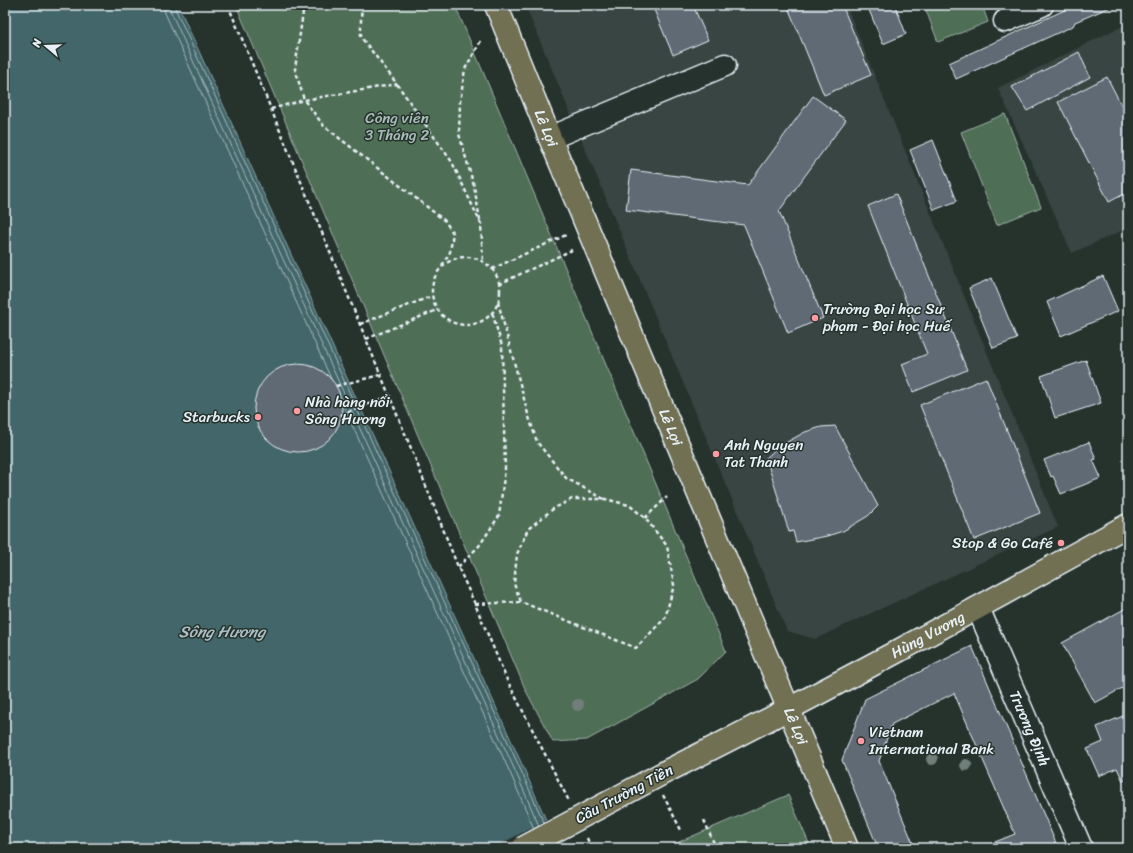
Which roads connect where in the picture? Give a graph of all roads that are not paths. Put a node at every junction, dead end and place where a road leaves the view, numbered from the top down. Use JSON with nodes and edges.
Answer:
{"nodes":[{"id":1,"x":496,"y":5,"type":"edge"},
{"id":2,"x":1042,"y":5,"type":"edge"},
{"id":3,"x":1005,"y":21,"type":"dead end"},
{"id":4,"x":726,"y":65,"type":"dead end"},
{"id":5,"x":550,"y":138,"type":"junction"},
{"id":6,"x":1128,"y":526,"type":"edge"},
{"id":7,"x":978,"y":608,"type":"junction"},
{"id":8,"x":789,"y":709,"type":"junction"},
{"id":9,"x":726,"y":742,"type":"joint"},
{"id":10,"x":523,"y":848,"type":"edge"},
{"id":11,"x":847,"y":848,"type":"edge"},
{"id":12,"x":1081,"y":848,"type":"edge"}],
"edges":[{"from":1,"to":5,"type":"main road","name":"Lê Lợi"},
{"from":2,"to":3,"type":"street"},
{"from":4,"to":5,"type":"street"},
{"from":5,"to":8,"type":"main road","name":"Lê Lợi"},
{"from":6,"to":7,"type":"main road","name":"Hùng Vương"},
{"from":7,"to":8,"type":"main road","name":"Hùng Vương"},
{"from":7,"to":12,"type":"street","name":"Trương Định"},
{"from":8,"to":9,"type":"main road","name":"Hùng Vương"},
{"from":8,"to":11,"type":"main road","name":"Lê Lợi"},
{"from":9,"to":10,"type":"main road","name":"Cầu Trường Tiền","bridge":true}]}
